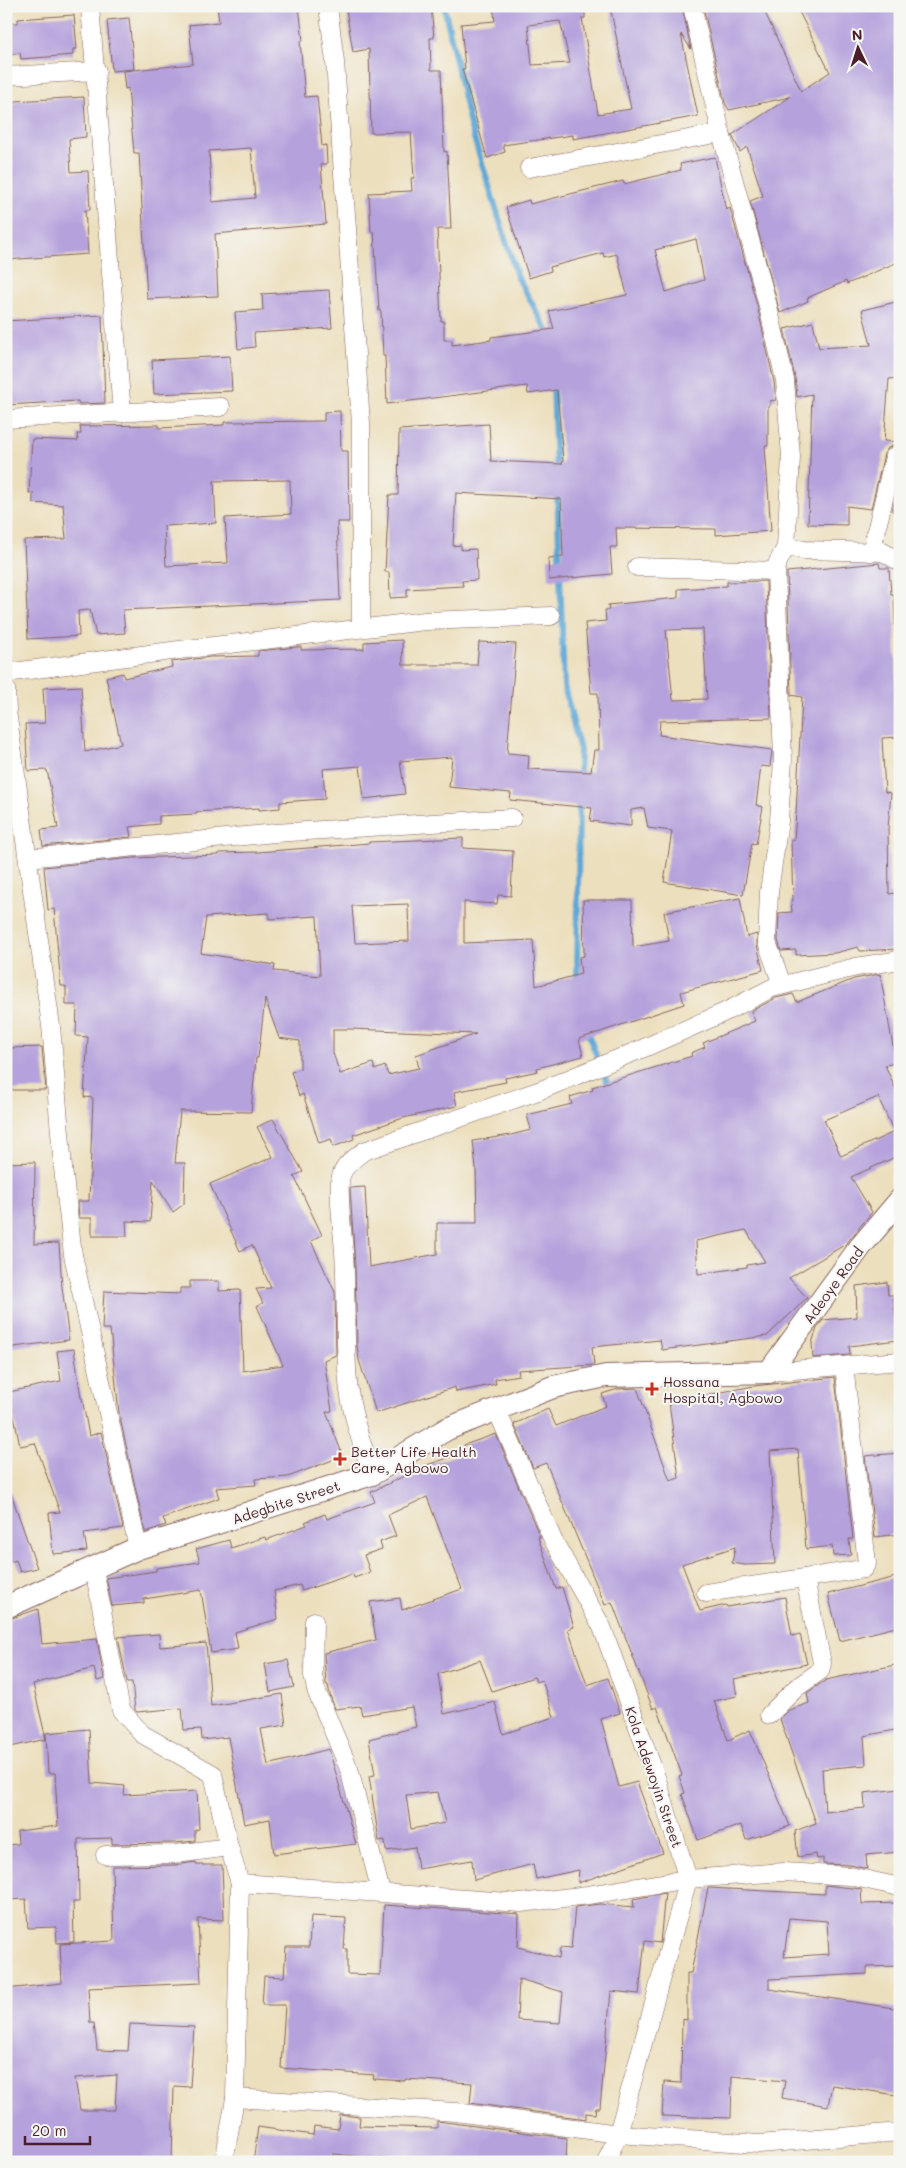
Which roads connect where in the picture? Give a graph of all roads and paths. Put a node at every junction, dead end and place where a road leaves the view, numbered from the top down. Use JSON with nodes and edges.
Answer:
{"nodes":[{"id":1,"x":90,"y":6,"type":"edge"},
{"id":2,"x":328,"y":6,"type":"edge"},
{"id":3,"x":692,"y":6,"type":"edge"},
{"id":4,"x":97,"y":71,"type":"junction"},
{"id":5,"x":6,"y":76,"type":"edge"},
{"id":6,"x":721,"y":133,"type":"junction"},
{"id":7,"x":529,"y":168,"type":"dead end"},
{"id":8,"x":221,"y":407,"type":"dead end"},
{"id":9,"x":122,"y":413,"type":"junction"},
{"id":10,"x":6,"y":419,"type":"edge"},
{"id":11,"x":900,"y":453,"type":"edge"},
{"id":12,"x":786,"y":547,"type":"junction"},
{"id":13,"x":871,"y":552,"type":"junction"},
{"id":14,"x":900,"y":562,"type":"edge"},
{"id":15,"x":637,"y":567,"type":"dead end"},
{"id":16,"x":776,"y":571,"type":"junction"},
{"id":17,"x":550,"y":616,"type":"dead end"},
{"id":18,"x":361,"y":628,"type":"junction"},
{"id":19,"x":6,"y":673,"type":"edge"},
{"id":20,"x":6,"y":689,"type":"edge"},
{"id":21,"x":6,"y":712,"type":"edge"},
{"id":22,"x":512,"y":818,"type":"dead end"},
{"id":23,"x":28,"y":858,"type":"junction"},
{"id":24,"x":900,"y":960,"type":"edge"},
{"id":25,"x":782,"y":985,"type":"junction"},
{"id":26,"x":900,"y":1200,"type":"edge"},
{"id":27,"x":900,"y":1361,"type":"edge"},
{"id":28,"x":844,"y":1366,"type":"junction"},
{"id":29,"x":769,"y":1372,"type":"junction"},
{"id":30,"x":496,"y":1408,"type":"junction"},
{"id":31,"x":372,"y":1474,"type":"junction"},
{"id":32,"x":138,"y":1548,"type":"junction"},
{"id":33,"x":94,"y":1569,"type":"junction"},
{"id":34,"x":805,"y":1578,"type":"junction"},
{"id":35,"x":706,"y":1593,"type":"dead end"},
{"id":36,"x":6,"y":1607,"type":"edge"},
{"id":37,"x":314,"y":1621,"type":"dead end"},
{"id":38,"x":769,"y":1715,"type":"dead end"},
{"id":39,"x":229,"y":1847,"type":"junction"},
{"id":40,"x":105,"y":1855,"type":"dead end"},
{"id":41,"x":688,"y":1879,"type":"junction"},
{"id":42,"x":240,"y":1883,"type":"junction"},
{"id":43,"x":900,"y":1887,"type":"edge"},
{"id":44,"x":381,"y":1892,"type":"junction"},
{"id":45,"x":235,"y":2098,"type":"junction"},
{"id":46,"x":900,"y":2132,"type":"edge"},
{"id":47,"x":618,"y":2134,"type":"junction"},
{"id":48,"x":224,"y":2162,"type":"edge"},
{"id":49,"x":606,"y":2162,"type":"edge"}],
"edges":[{"from":1,"to":4,"type":"street"},
{"from":2,"to":18,"type":"street"},
{"from":3,"to":6,"type":"street"},
{"from":4,"to":5,"type":"street"},
{"from":4,"to":9,"type":"street"},
{"from":6,"to":7,"type":"street"},
{"from":6,"to":12,"type":"street"},
{"from":8,"to":9,"type":"street"},
{"from":9,"to":10,"type":"street"},
{"from":11,"to":13,"type":"street"},
{"from":12,"to":13,"type":"street"},
{"from":12,"to":16,"type":"street"},
{"from":13,"to":14,"type":"street"},
{"from":15,"to":16,"type":"street"},
{"from":16,"to":25,"type":"street"},
{"from":17,"to":18,"type":"street"},
{"from":18,"to":19,"type":"street"},
{"from":20,"to":21,"type":"street"},
{"from":21,"to":23,"type":"street"},
{"from":22,"to":23,"type":"street"},
{"from":23,"to":32,"type":"street"},
{"from":24,"to":25,"type":"street"},
{"from":25,"to":31,"type":"street"},
{"from":26,"to":29,"type":"street","name":"Adeoye Road"},
{"from":27,"to":28,"type":"street"},
{"from":28,"to":29,"type":"street"},
{"from":28,"to":34,"type":"street"},
{"from":29,"to":30,"type":"street","name":"Adegbite Street"},
{"from":30,"to":31,"type":"street","name":"Adegbite Street"},
{"from":30,"to":41,"type":"street","name":"Kola Adewoyin Street"},
{"from":31,"to":32,"type":"street","name":"Adegbite Street"},
{"from":32,"to":33,"type":"street","name":"Adegbite Street"},
{"from":33,"to":36,"type":"street","name":"Adegbite Street"},
{"from":33,"to":39,"type":"street"},
{"from":34,"to":35,"type":"street"},
{"from":34,"to":38,"type":"street"},
{"from":37,"to":44,"type":"street"},
{"from":39,"to":40,"type":"street"},
{"from":39,"to":42,"type":"street"},
{"from":41,"to":43,"type":"street"},
{"from":41,"to":44,"type":"street"},
{"from":41,"to":47,"type":"street"},
{"from":42,"to":44,"type":"street"},
{"from":42,"to":45,"type":"street"},
{"from":45,"to":47,"type":"street"},
{"from":45,"to":48,"type":"street"},
{"from":46,"to":47,"type":"street"},
{"from":47,"to":49,"type":"street"}]}
